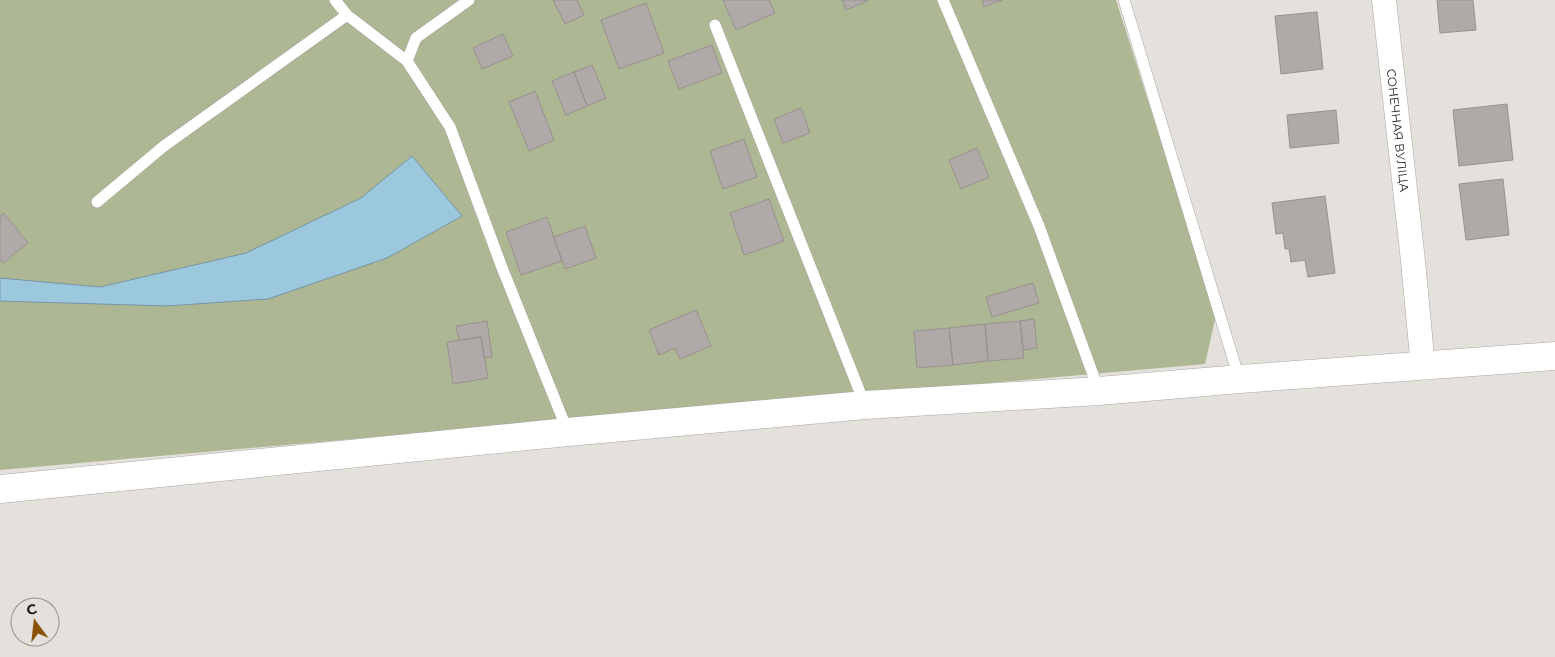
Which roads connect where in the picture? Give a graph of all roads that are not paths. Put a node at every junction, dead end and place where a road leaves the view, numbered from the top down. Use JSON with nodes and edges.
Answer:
{"nodes":[{"id":1,"x":335,"y":0,"type":"edge"},
{"id":2,"x":469,"y":0,"type":"edge"},
{"id":3,"x":943,"y":0,"type":"edge"},
{"id":4,"x":1124,"y":0,"type":"edge"},
{"id":5,"x":1384,"y":0,"type":"edge"},
{"id":6,"x":347,"y":15,"type":"junction"},
{"id":7,"x":715,"y":25,"type":"dead end"},
{"id":8,"x":407,"y":61,"type":"junction"},
{"id":9,"x":97,"y":202,"type":"dead end"},
{"id":10,"x":1555,"y":356,"type":"edge"},
{"id":11,"x":1422,"y":367,"type":"junction"},
{"id":12,"x":1240,"y":379,"type":"junction"},
{"id":13,"x":1099,"y":391,"type":"junction"},
{"id":14,"x":865,"y":405,"type":"junction"},
{"id":15,"x":568,"y":432,"type":"junction"},
{"id":16,"x":0,"y":489,"type":"edge"}],
"edges":[{"from":1,"to":6,"type":"lane"},
{"from":2,"to":8,"type":"lane"},
{"from":3,"to":13,"type":"lane"},
{"from":4,"to":12,"type":"lane"},
{"from":5,"to":11,"type":"street","name":"СОНЕЧНАЯ ВУЛІЦА"},
{"from":6,"to":8,"type":"lane"},
{"from":6,"to":9,"type":"lane"},
{"from":7,"to":14,"type":"lane"},
{"from":8,"to":15,"type":"lane"},
{"from":10,"to":11,"type":"street"},
{"from":11,"to":12,"type":"street"},
{"from":12,"to":13,"type":"street"},
{"from":13,"to":14,"type":"street"},
{"from":14,"to":15,"type":"street"},
{"from":15,"to":16,"type":"street"}]}
